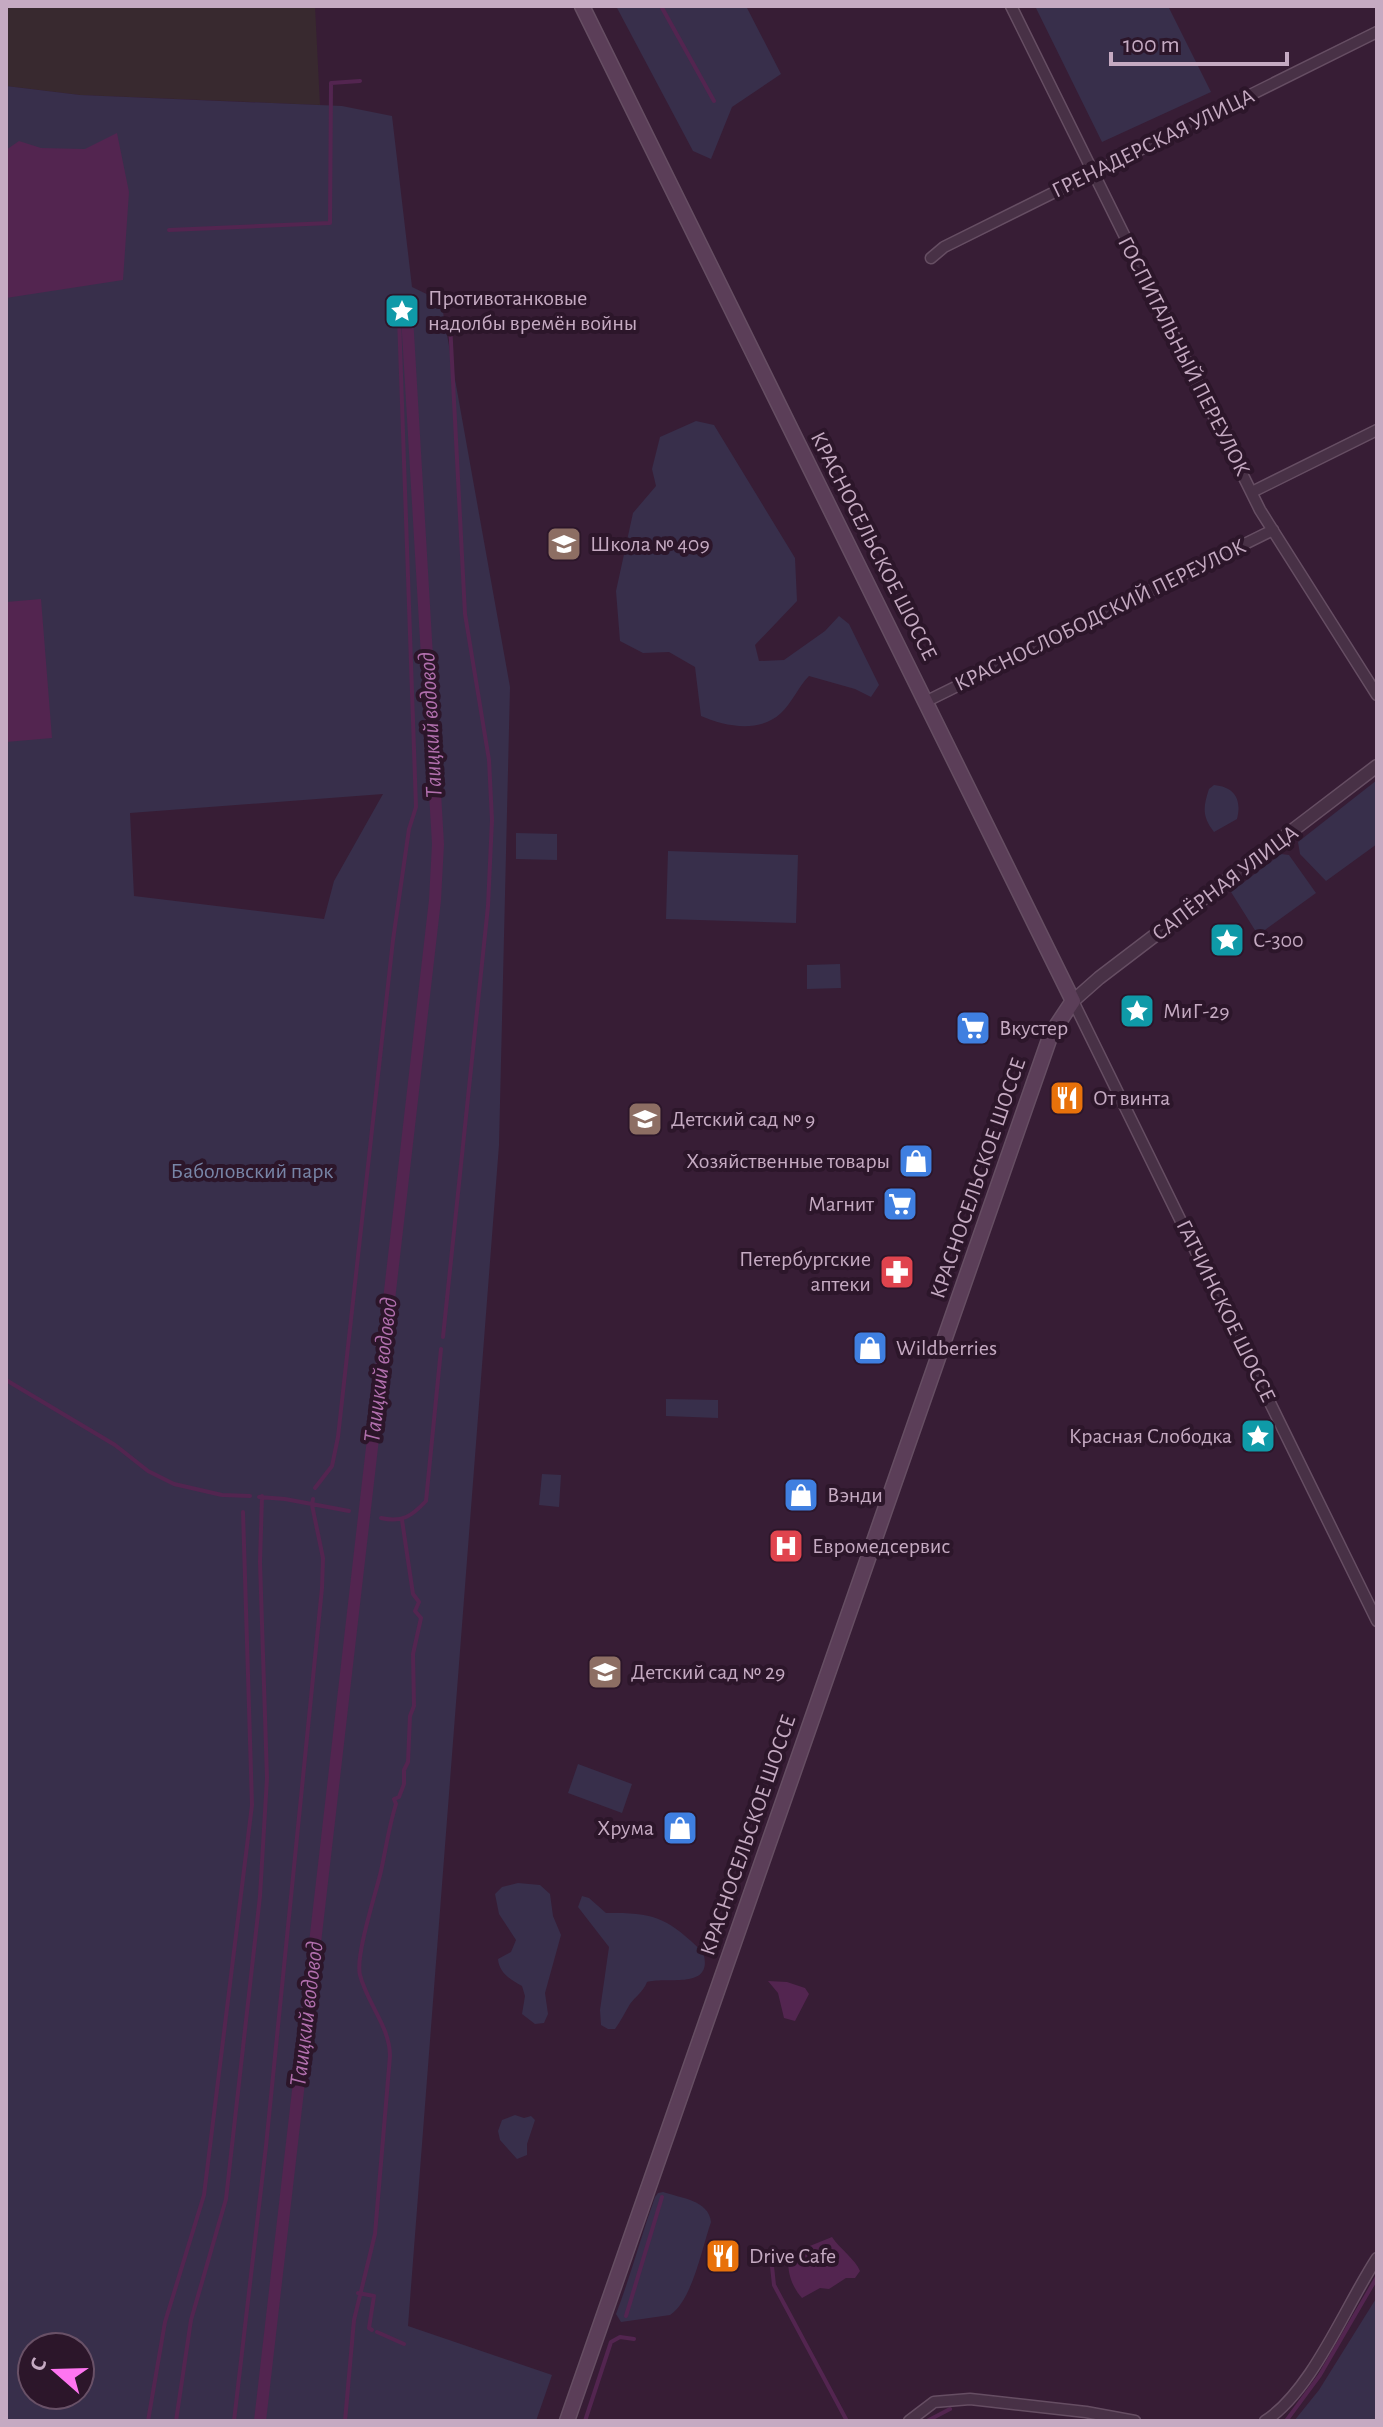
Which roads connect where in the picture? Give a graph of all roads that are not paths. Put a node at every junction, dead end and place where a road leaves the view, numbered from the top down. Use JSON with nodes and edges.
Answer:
{"nodes":[{"id":1,"x":582,"y":6,"type":"edge"},
{"id":2,"x":1011,"y":6,"type":"edge"},
{"id":3,"x":1377,"y":32,"type":"edge"},
{"id":4,"x":1093,"y":173,"type":"junction"},
{"id":5,"x":931,"y":258,"type":"dead end"},
{"id":6,"x":1377,"y":430,"type":"edge"},
{"id":7,"x":1252,"y":492,"type":"junction"},
{"id":8,"x":1273,"y":530,"type":"junction"},
{"id":9,"x":1377,"y":695,"type":"edge"},
{"id":10,"x":927,"y":701,"type":"junction"},
{"id":11,"x":1377,"y":766,"type":"edge"},
{"id":12,"x":1073,"y":1001,"type":"junction"},
{"id":13,"x":1377,"y":1621,"type":"edge"},
{"id":14,"x":1377,"y":2258,"type":"edge"},
{"id":15,"x":567,"y":2421,"type":"edge"},
{"id":16,"x":909,"y":2421,"type":"edge"},
{"id":17,"x":1135,"y":2421,"type":"edge"},
{"id":18,"x":1265,"y":2421,"type":"edge"}],
"edges":[{"from":1,"to":10,"type":"main road","name":"КРАСНОСЕЛЬСКОЕ ШОССЕ"},
{"from":2,"to":4,"type":"street","name":"ГОСПИТАЛЬНЫЙ ПЕРЕУЛОК"},
{"from":3,"to":4,"type":"street","name":"ГРЕНАДЕРСКАЯ УЛИЦА"},
{"from":4,"to":5,"type":"street","name":"ГРЕНАДЕРСКАЯ УЛИЦА"},
{"from":4,"to":7,"type":"street","name":"ГОСПИТАЛЬНЫЙ ПЕРЕУЛОК"},
{"from":6,"to":7,"type":"street"},
{"from":7,"to":8,"type":"street","name":"ГОСПИТАЛЬНЫЙ ПЕРЕУЛОК"},
{"from":8,"to":9,"type":"street","name":"ГОСПИТАЛЬНЫЙ ПЕРЕУЛОК"},
{"from":8,"to":10,"type":"street","name":"КРАСНОСЛОБОДСКИЙ ПЕРЕУЛОК"},
{"from":10,"to":12,"type":"main road","name":"КРАСНОСЕЛЬСКОЕ ШОССЕ"},
{"from":11,"to":12,"type":"street","name":"САПЁРНАЯ УЛИЦА"},
{"from":12,"to":13,"type":"street","name":"ГАТЧИНСКОЕ ШОССЕ"},
{"from":12,"to":15,"type":"main road","name":"КРАСНОСЕЛЬСКОЕ ШОССЕ"},
{"from":14,"to":18,"type":"street"},
{"from":16,"to":17,"type":"street"}]}
